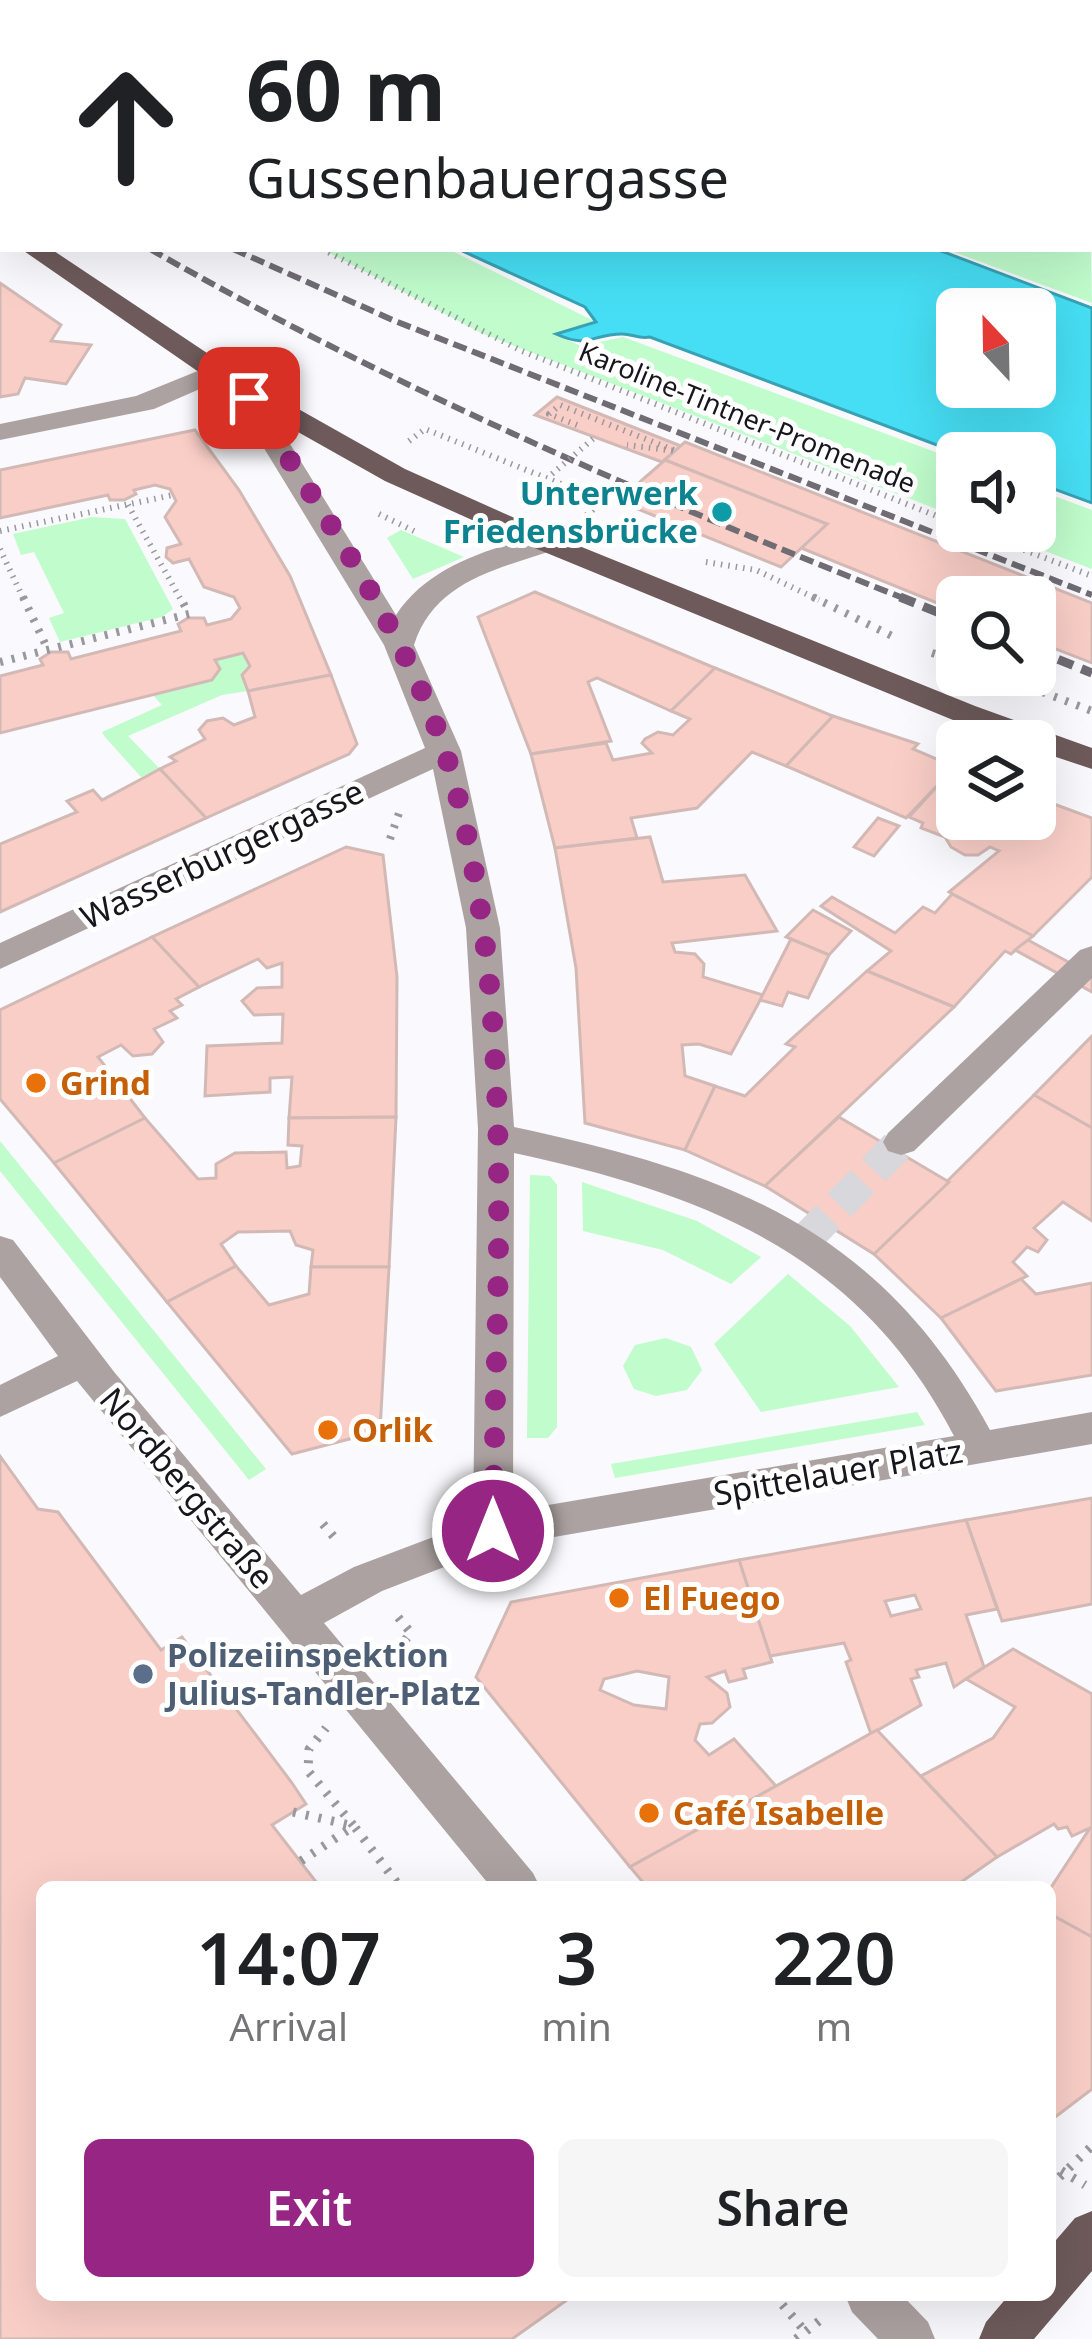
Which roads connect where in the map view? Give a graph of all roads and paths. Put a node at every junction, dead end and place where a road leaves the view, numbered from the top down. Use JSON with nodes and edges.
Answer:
{"nodes":[{"id":1,"x":38,"y":252,"type":"edge"},
{"id":2,"x":328,"y":252,"type":"edge"},
{"id":3,"x":215,"y":372,"type":"junction"},
{"id":4,"x":242,"y":389,"type":"junction"},
{"id":5,"x":577,"y":425,"type":"dead end"},
{"id":6,"x":0,"y":432,"type":"edge"},
{"id":7,"x":594,"y":439,"type":"dead end"},
{"id":8,"x":628,"y":446,"type":"dead end"},
{"id":9,"x":393,"y":452,"type":"dead end"},
{"id":10,"x":550,"y":476,"type":"junction"},
{"id":11,"x":173,"y":495,"type":"dead end"},
{"id":12,"x":128,"y":505,"type":"junction"},
{"id":13,"x":936,"y":516,"type":"edge"},
{"id":14,"x":578,"y":523,"type":"dead end"},
{"id":15,"x":0,"y":531,"type":"edge"},
{"id":16,"x":547,"y":543,"type":"junction"},
{"id":17,"x":0,"y":549,"type":"edge"},
{"id":18,"x":1030,"y":552,"type":"edge"},
{"id":19,"x":1092,"y":576,"type":"edge"},
{"id":20,"x":399,"y":645,"type":"junction"},
{"id":21,"x":48,"y":650,"type":"junction"},
{"id":22,"x":0,"y":662,"type":"edge"},
{"id":23,"x":1053,"y":696,"type":"edge"},
{"id":24,"x":1092,"y":711,"type":"edge"},
{"id":25,"x":445,"y":752,"type":"junction"},
{"id":26,"x":1092,"y":759,"type":"edge"},
{"id":27,"x":0,"y":957,"type":"edge"},
{"id":28,"x":1092,"y":958,"type":"edge"},
{"id":29,"x":496,"y":1136,"type":"junction"},
{"id":30,"x":901,"y":1142,"type":"tunnel mouth"},
{"id":31,"x":0,"y":1250,"type":"edge"},
{"id":32,"x":83,"y":1360,"type":"junction"},
{"id":33,"x":0,"y":1402,"type":"edge"},
{"id":34,"x":1092,"y":1428,"type":"edge"},
{"id":35,"x":980,"y":1447,"type":"junction"},
{"id":36,"x":493,"y":1531,"type":"junction"},
{"id":37,"x":295,"y":1618,"type":"junction"},
{"id":38,"x":293,"y":1812,"type":"dead end"},
{"id":39,"x":395,"y":1881,"type":"edge"},
{"id":40,"x":513,"y":1881,"type":"edge"},
{"id":41,"x":1092,"y":2146,"type":"edge"},
{"id":42,"x":1056,"y":2168,"type":"edge"},
{"id":43,"x":1062,"y":2172,"type":"junction"},
{"id":44,"x":1056,"y":2179,"type":"edge"},
{"id":45,"x":1092,"y":2189,"type":"edge"},
{"id":46,"x":1092,"y":2234,"type":"edge"},
{"id":47,"x":1056,"y":2277,"type":"edge"},
{"id":48,"x":778,"y":2301,"type":"edge"},
{"id":49,"x":853,"y":2301,"type":"edge"},
{"id":50,"x":1035,"y":2301,"type":"edge"},
{"id":51,"x":800,"y":2335,"type":"edge"},
{"id":52,"x":910,"y":2339,"type":"edge"},
{"id":53,"x":1003,"y":2339,"type":"edge"}],
"edges":[{"from":1,"to":3,"type":"main road"},
{"from":2,"to":13,"type":"path","name":"Karoline-Tintner-Promenade"},
{"from":3,"to":4,"type":"main road"},
{"from":3,"to":6,"type":"street"},
{"from":4,"to":16,"type":"main road"},
{"from":4,"to":20,"type":"street"},
{"from":5,"to":8,"type":"path"},
{"from":7,"to":10,"type":"path","bridge":true},
{"from":9,"to":10,"type":"path"},
{"from":10,"to":14,"type":"path"},
{"from":11,"to":12,"type":"path"},
{"from":12,"to":15,"type":"path"},
{"from":12,"to":21,"type":"path"},
{"from":16,"to":20,"type":"street"},
{"from":16,"to":26,"type":"main road"},
{"from":17,"to":21,"type":"path"},
{"from":18,"to":19,"type":"path"},
{"from":20,"to":25,"type":"street"},
{"from":21,"to":22,"type":"path"},
{"from":23,"to":24,"type":"path"},
{"from":25,"to":27,"type":"street","name":"Wasserburgergasse"},
{"from":25,"to":29,"type":"street"},
{"from":28,"to":30,"type":"street"},
{"from":29,"to":35,"type":"street","name":"Spittelauer Platz"},
{"from":29,"to":36,"type":"street"},
{"from":31,"to":32,"type":"street","name":"Nordbergstraße"},
{"from":32,"to":33,"type":"street"},
{"from":32,"to":37,"type":"street","name":"Nordbergstraße"},
{"from":34,"to":35,"type":"street"},
{"from":35,"to":36,"type":"street","name":"Spittelauer Platz"},
{"from":36,"to":37,"type":"street","name":"Spittelauer Platz"},
{"from":37,"to":40,"type":"street","name":"Nordbergstraße"},
{"from":38,"to":39,"type":"path"},
{"from":41,"to":43,"type":"path"},
{"from":42,"to":43,"type":"path"},
{"from":43,"to":44,"type":"path"},
{"from":43,"to":45,"type":"path"},
{"from":46,"to":47,"type":"main road"},
{"from":48,"to":51,"type":"path"},
{"from":49,"to":51,"type":"path"},
{"from":49,"to":52,"type":"street"},
{"from":50,"to":53,"type":"main road"}]}
